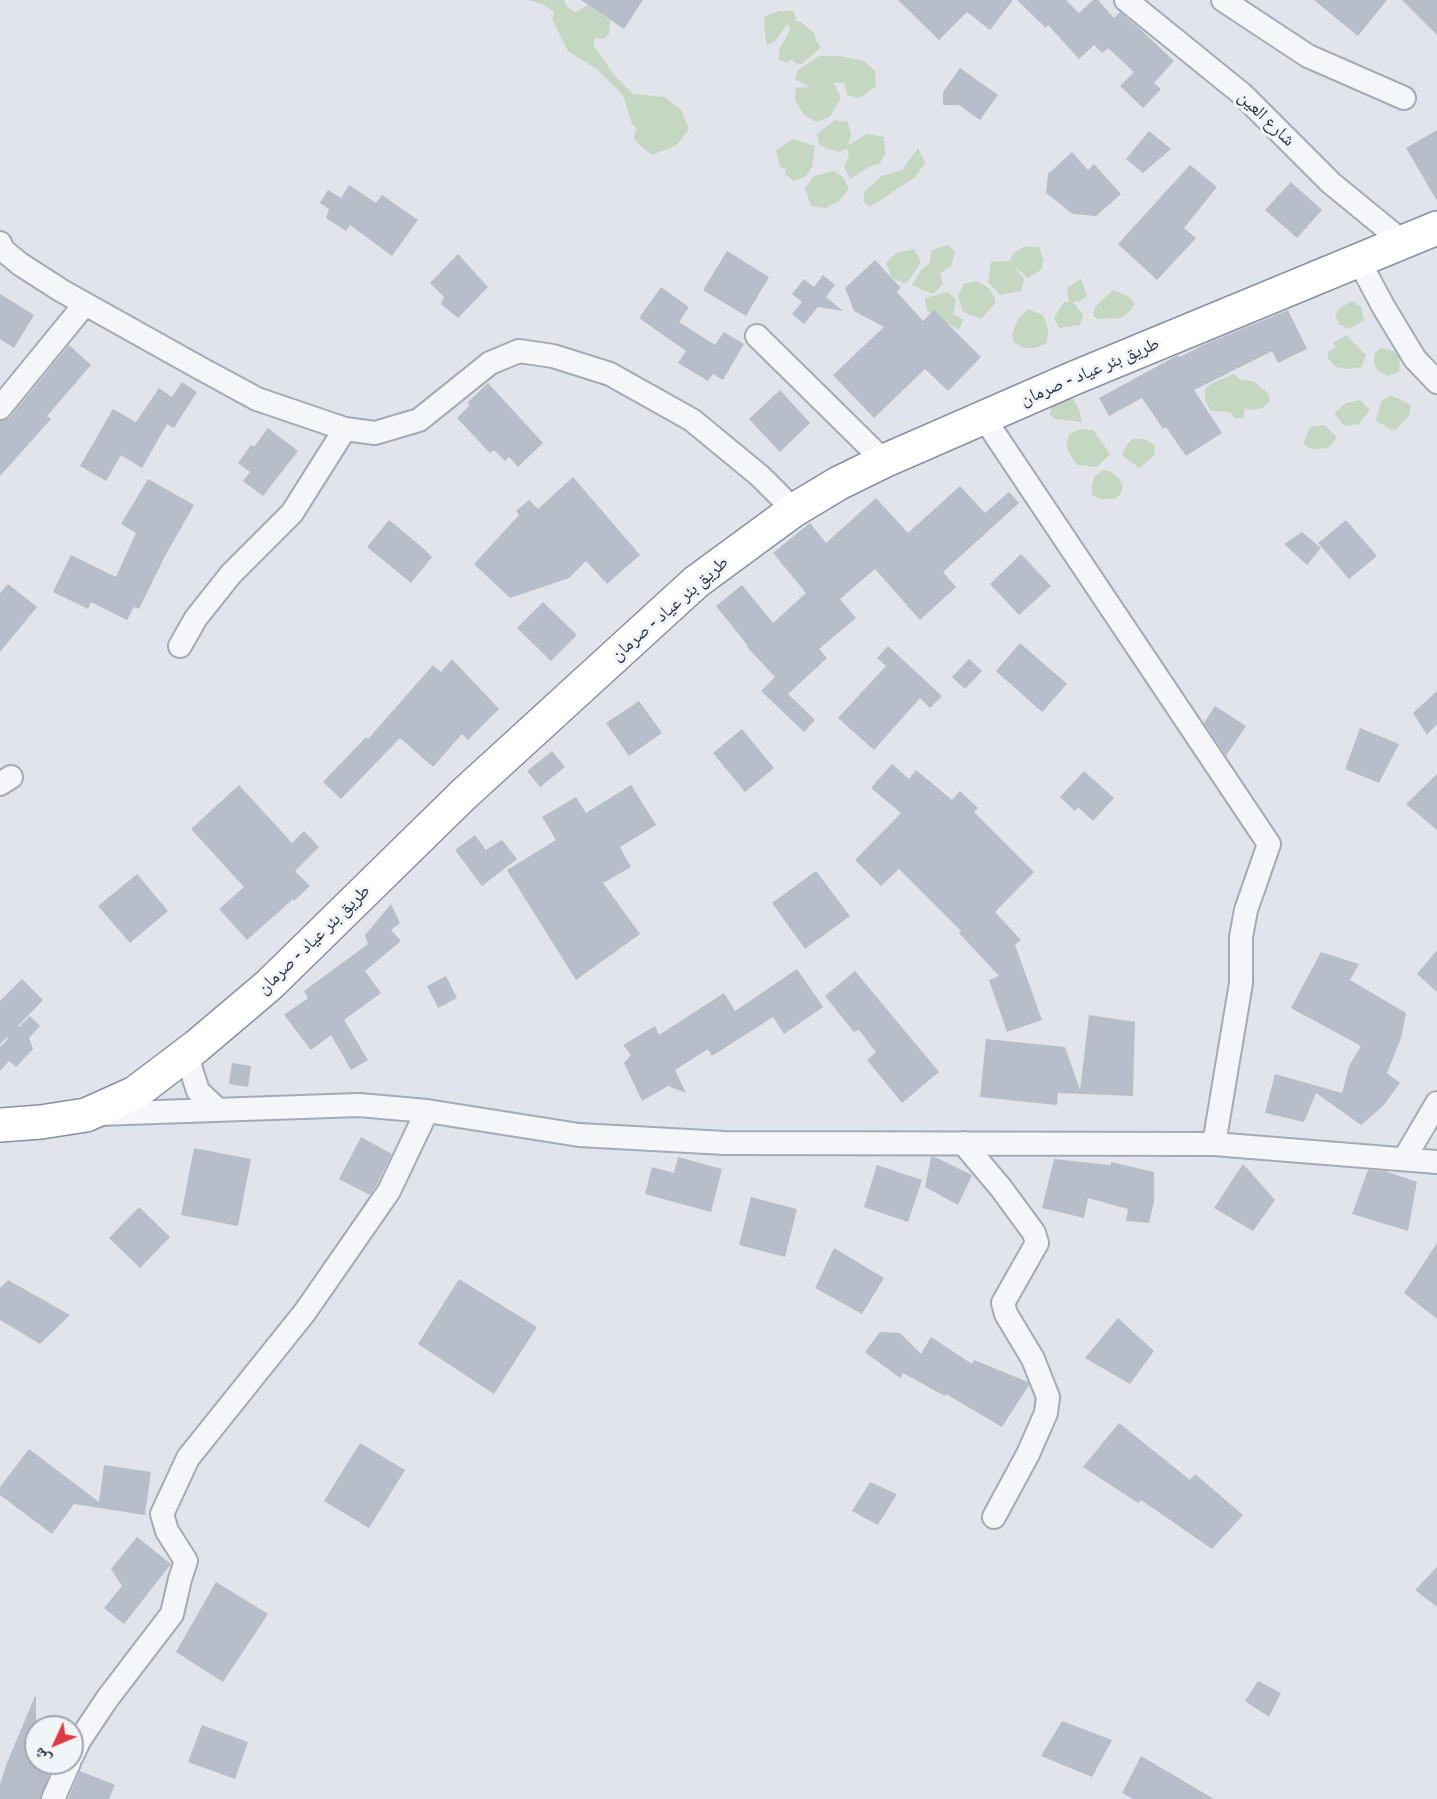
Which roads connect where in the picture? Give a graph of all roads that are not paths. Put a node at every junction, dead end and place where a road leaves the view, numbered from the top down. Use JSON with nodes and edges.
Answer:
{"nodes":[{"id":1,"x":1126,"y":0,"type":"edge"},
{"id":2,"x":1224,"y":0,"type":"edge"},
{"id":3,"x":1404,"y":98,"type":"dead end"},
{"id":4,"x":1437,"y":228,"type":"edge"},
{"id":5,"x":1403,"y":242,"type":"junction"},
{"id":6,"x":0,"y":243,"type":"edge"},
{"id":7,"x":1358,"y":259,"type":"junction"},
{"id":8,"x":85,"y":304,"type":"junction"},
{"id":9,"x":757,"y":336,"type":"dead end"},
{"id":10,"x":1437,"y":382,"type":"edge"},
{"id":11,"x":0,"y":408,"type":"edge"},
{"id":12,"x":984,"y":418,"type":"junction"},
{"id":13,"x":345,"y":429,"type":"junction"},
{"id":14,"x":884,"y":461,"type":"junction"},
{"id":15,"x":794,"y":510,"type":"junction"},
{"id":16,"x":180,"y":646,"type":"dead end"},
{"id":17,"x":189,"y":1052,"type":"junction"},
{"id":18,"x":1437,"y":1103,"type":"edge"},
{"id":19,"x":218,"y":1110,"type":"junction"},
{"id":20,"x":427,"y":1112,"type":"junction"},
{"id":21,"x":86,"y":1115,"type":"junction"},
{"id":22,"x":0,"y":1125,"type":"edge"},
{"id":23,"x":963,"y":1143,"type":"junction"},
{"id":24,"x":1214,"y":1144,"type":"junction"},
{"id":25,"x":1404,"y":1159,"type":"junction"},
{"id":26,"x":1437,"y":1162,"type":"edge"},
{"id":27,"x":994,"y":1517,"type":"dead end"},
{"id":28,"x":84,"y":1734,"type":"edge"},
{"id":29,"x":64,"y":1775,"type":"edge"},
{"id":30,"x":53,"y":1799,"type":"edge"}],
"edges":[{"from":1,"to":5,"type":"street","name":"شارع العين"},
{"from":2,"to":3,"type":"street"},
{"from":4,"to":5,"type":"highway","name":"طريق بئر عياد - صرمان"},
{"from":5,"to":7,"type":"highway","name":"طريق بئر عياد - صرمان"},
{"from":6,"to":8,"type":"street"},
{"from":7,"to":10,"type":"street"},
{"from":7,"to":12,"type":"highway","name":"طريق بئر عياد - صرمان"},
{"from":8,"to":11,"type":"street"},
{"from":8,"to":13,"type":"street"},
{"from":9,"to":14,"type":"street"},
{"from":12,"to":14,"type":"highway","name":"طريق بئر عياد - صرمان"},
{"from":12,"to":24,"type":"street"},
{"from":13,"to":15,"type":"street"},
{"from":13,"to":16,"type":"street"},
{"from":14,"to":15,"type":"highway","name":"طريق بئر عياد - صرمان"},
{"from":15,"to":17,"type":"highway","name":"طريق بئر عياد - صرمان"},
{"from":17,"to":19,"type":"street"},
{"from":17,"to":21,"type":"highway","name":"طريق بئر عياد - صرمان"},
{"from":18,"to":25,"type":"street"},
{"from":19,"to":20,"type":"street"},
{"from":19,"to":21,"type":"street"},
{"from":20,"to":23,"type":"street"},
{"from":20,"to":28,"type":"street"},
{"from":21,"to":22,"type":"highway","name":"طريق بئر عياد - صرمان"},
{"from":23,"to":24,"type":"street"},
{"from":23,"to":27,"type":"street"},
{"from":24,"to":25,"type":"street"},
{"from":25,"to":26,"type":"street"},
{"from":29,"to":30,"type":"street"}]}
